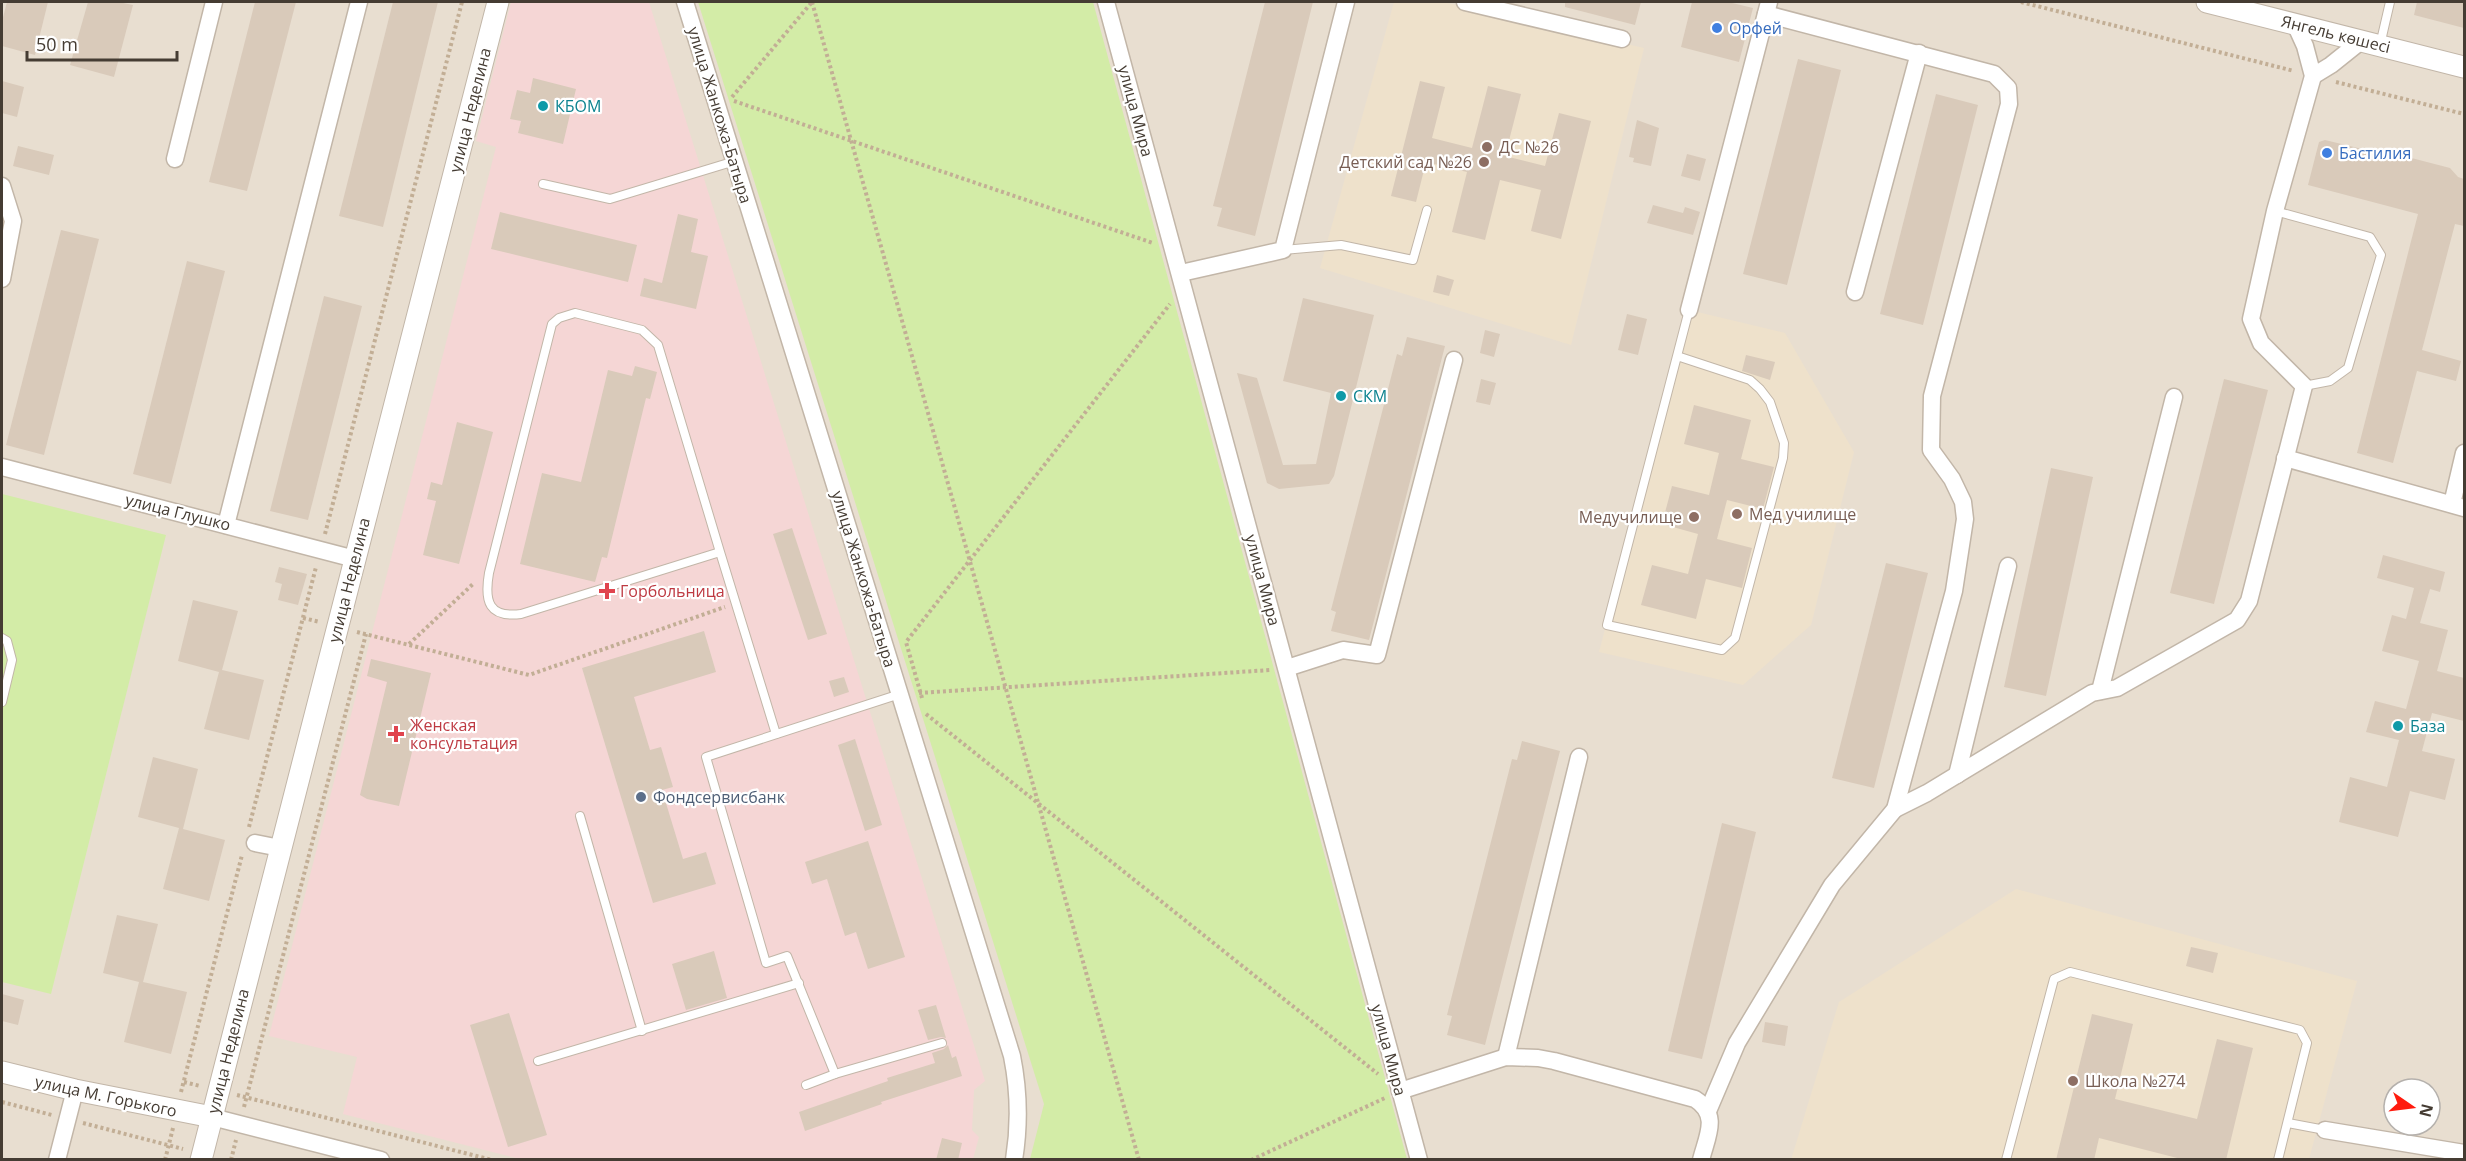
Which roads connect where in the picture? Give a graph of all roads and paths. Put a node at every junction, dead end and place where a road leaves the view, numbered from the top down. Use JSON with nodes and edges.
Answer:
{"nodes":[{"id":1,"x":214,"y":2,"type":"edge"},
{"id":2,"x":359,"y":2,"type":"edge"},
{"id":3,"x":462,"y":2,"type":"edge"},
{"id":4,"x":498,"y":2,"type":"edge"},
{"id":5,"x":685,"y":2,"type":"edge"},
{"id":6,"x":813,"y":2,"type":"edge"},
{"id":7,"x":1106,"y":2,"type":"edge"},
{"id":8,"x":1346,"y":2,"type":"edge"},
{"id":9,"x":1465,"y":2,"type":"edge"},
{"id":10,"x":2021,"y":2,"type":"edge"},
{"id":11,"x":2207,"y":2,"type":"edge"},
{"id":12,"x":2390,"y":2,"type":"edge"},
{"id":13,"x":1767,"y":8,"type":"edge"},
{"id":14,"x":2295,"y":24,"type":"junction"},
{"id":15,"x":1622,"y":39,"type":"dead end"},
{"id":16,"x":2370,"y":43,"type":"junction"},
{"id":17,"x":1919,"y":53,"type":"junction"},
{"id":18,"x":2464,"y":67,"type":"edge"},
{"id":19,"x":2313,"y":76,"type":"junction"},
{"id":20,"x":2464,"y":114,"type":"edge"},
{"id":21,"x":852,"y":141,"type":"junction"},
{"id":22,"x":175,"y":159,"type":"dead end"},
{"id":23,"x":735,"y":161,"type":"junction"},
{"id":24,"x":543,"y":184,"type":"dead end"},
{"id":25,"x":2,"y":186,"type":"edge"},
{"id":26,"x":1427,"y":210,"type":"dead end"},
{"id":27,"x":2275,"y":211,"type":"junction"},
{"id":28,"x":1282,"y":250,"type":"junction"},
{"id":29,"x":1175,"y":251,"type":"junction"},
{"id":30,"x":2,"y":279,"type":"edge"},
{"id":31,"x":1183,"y":279,"type":"junction"},
{"id":32,"x":1855,"y":292,"type":"dead end"},
{"id":33,"x":1689,"y":310,"type":"joint"},
{"id":34,"x":1677,"y":357,"type":"junction"},
{"id":35,"x":1454,"y":360,"type":"dead end"},
{"id":36,"x":2304,"y":386,"type":"junction"},
{"id":37,"x":2174,"y":397,"type":"dead end"},
{"id":38,"x":2464,"y":453,"type":"edge"},
{"id":39,"x":2285,"y":458,"type":"junction"},
{"id":40,"x":2,"y":467,"type":"edge"},
{"id":41,"x":2458,"y":506,"type":"edge"},
{"id":42,"x":226,"y":525,"type":"junction"},
{"id":43,"x":321,"y":550,"type":"junction"},
{"id":44,"x":720,"y":552,"type":"junction"},
{"id":45,"x":355,"y":559,"type":"junction"},
{"id":46,"x":970,"y":560,"type":"junction"},
{"id":47,"x":2008,"y":566,"type":"dead end"},
{"id":48,"x":489,"y":573,"type":"junction"},
{"id":49,"x":735,"y":604,"type":"junction"},
{"id":50,"x":303,"y":618,"type":"dead end"},
{"id":51,"x":337,"y":627,"type":"junction"},
{"id":52,"x":366,"y":634,"type":"junction"},
{"id":53,"x":2,"y":638,"type":"edge"},
{"id":54,"x":408,"y":645,"type":"junction"},
{"id":55,"x":1287,"y":668,"type":"junction"},
{"id":56,"x":1006,"y":687,"type":"junction"},
{"id":57,"x":2100,"y":691,"type":"junction"},
{"id":58,"x":921,"y":693,"type":"junction"},
{"id":59,"x":900,"y":694,"type":"junction"},
{"id":60,"x":2,"y":702,"type":"edge"},
{"id":61,"x":776,"y":734,"type":"junction"},
{"id":62,"x":1579,"y":757,"type":"dead end"},
{"id":63,"x":1957,"y":775,"type":"junction"},
{"id":64,"x":1039,"y":804,"type":"junction"},
{"id":65,"x":1895,"y":808,"type":"junction"},
{"id":66,"x":580,"y":816,"type":"dead end"},
{"id":67,"x":255,"y":843,"type":"dead end"},
{"id":68,"x":280,"y":848,"type":"junction"},
{"id":69,"x":799,"y":983,"type":"junction"},
{"id":70,"x":642,"y":1031,"type":"junction"},
{"id":71,"x":942,"y":1044,"type":"dead end"},
{"id":72,"x":1506,"y":1057,"type":"junction"},
{"id":73,"x":538,"y":1061,"type":"dead end"},
{"id":74,"x":2,"y":1072,"type":"edge"},
{"id":75,"x":835,"y":1074,"type":"junction"},
{"id":76,"x":806,"y":1085,"type":"dead end"},
{"id":77,"x":75,"y":1090,"type":"junction"},
{"id":78,"x":1400,"y":1091,"type":"junction"},
{"id":79,"x":247,"y":1098,"type":"junction"},
{"id":80,"x":2,"y":1102,"type":"edge"},
{"id":81,"x":1708,"y":1111,"type":"junction"},
{"id":82,"x":212,"y":1117,"type":"junction"},
{"id":83,"x":67,"y":1119,"type":"junction"},
{"id":84,"x":2288,"y":1123,"type":"junction"},
{"id":85,"x":240,"y":1124,"type":"junction"},
{"id":86,"x":2325,"y":1130,"type":"joint"},
{"id":87,"x":168,"y":1146,"type":"dead end"},
{"id":88,"x":325,"y":1153,"type":"edge"},
{"id":89,"x":2464,"y":1153,"type":"edge"},
{"id":90,"x":57,"y":1160,"type":"edge"},
{"id":91,"x":201,"y":1160,"type":"edge"},
{"id":92,"x":231,"y":1160,"type":"edge"},
{"id":93,"x":381,"y":1160,"type":"edge"},
{"id":94,"x":492,"y":1160,"type":"edge"},
{"id":95,"x":1014,"y":1160,"type":"edge"},
{"id":96,"x":1139,"y":1160,"type":"edge"},
{"id":97,"x":1251,"y":1160,"type":"edge"},
{"id":98,"x":1419,"y":1160,"type":"edge"},
{"id":99,"x":1701,"y":1160,"type":"edge"},
{"id":100,"x":2006,"y":1160,"type":"edge"},
{"id":101,"x":2278,"y":1160,"type":"edge"}],
"edges":[{"from":1,"to":22,"type":"street"},
{"from":2,"to":42,"type":"street"},
{"from":3,"to":43,"type":"path"},
{"from":4,"to":45,"type":"street","name":"улица Неделина"},
{"from":5,"to":23,"type":"street","name":"улица Жанкожа-Батыра"},
{"from":6,"to":21,"type":"path"},
{"from":6,"to":21,"type":"path"},
{"from":7,"to":29,"type":"street","name":"улица Мира"},
{"from":8,"to":28,"type":"street"},
{"from":9,"to":15,"type":"street"},
{"from":10,"to":19,"type":"path"},
{"from":11,"to":14,"type":"street","name":"Янгель көшесі"},
{"from":12,"to":16,"type":"lane"},
{"from":13,"to":17,"type":"street"},
{"from":13,"to":33,"type":"street"},
{"from":14,"to":16,"type":"street","name":"Янгель көшесі"},
{"from":14,"to":19,"type":"street"},
{"from":16,"to":18,"type":"street","name":"Янгель көшесі"},
{"from":16,"to":19,"type":"street"},
{"from":17,"to":32,"type":"street"},
{"from":17,"to":65,"type":"street"},
{"from":19,"to":20,"type":"path"},
{"from":19,"to":27,"type":"street"},
{"from":21,"to":29,"type":"path"},
{"from":21,"to":46,"type":"path"},
{"from":23,"to":24,"type":"lane"},
{"from":23,"to":59,"type":"street","name":"улица Жанкожа-Батыра"},
{"from":25,"to":30,"type":"street"},
{"from":26,"to":28,"type":"lane"},
{"from":27,"to":36,"type":"street"},
{"from":27,"to":36,"type":"lane"},
{"from":28,"to":31,"type":"street"},
{"from":29,"to":31,"type":"street","name":"улица Мира"},
{"from":31,"to":46,"type":"path"},
{"from":31,"to":55,"type":"street","name":"улица Мира"},
{"from":33,"to":34,"type":"lane"},
{"from":34,"to":34,"type":"lane"},
{"from":35,"to":55,"type":"street"},
{"from":36,"to":39,"type":"street"},
{"from":37,"to":57,"type":"street"},
{"from":38,"to":41,"type":"street"},
{"from":39,"to":41,"type":"street"},
{"from":39,"to":57,"type":"street"},
{"from":40,"to":42,"type":"street","name":"улица Глушко"},
{"from":42,"to":43,"type":"street","name":"улица Глушко"},
{"from":43,"to":45,"type":"street","name":"улица Глушко"},
{"from":44,"to":48,"type":"lane"},
{"from":44,"to":48,"type":"lane"},
{"from":44,"to":49,"type":"lane"},
{"from":45,"to":51,"type":"street","name":"улица Неделина"},
{"from":46,"to":56,"type":"path"},
{"from":46,"to":58,"type":"path"},
{"from":47,"to":63,"type":"street"},
{"from":48,"to":54,"type":"path"},
{"from":49,"to":54,"type":"path"},
{"from":49,"to":61,"type":"lane"},
{"from":50,"to":51,"type":"path"},
{"from":51,"to":52,"type":"path"},
{"from":51,"to":68,"type":"street","name":"улица Неделина"},
{"from":52,"to":54,"type":"path"},
{"from":52,"to":79,"type":"path"},
{"from":53,"to":60,"type":"lane"},
{"from":55,"to":56,"type":"path"},
{"from":55,"to":78,"type":"street","name":"улица Мира"},
{"from":56,"to":58,"type":"path"},
{"from":56,"to":64,"type":"path"},
{"from":57,"to":63,"type":"street"},
{"from":58,"to":59,"type":"path"},
{"from":58,"to":64,"type":"path"},
{"from":59,"to":61,"type":"lane"},
{"from":59,"to":95,"type":"street","name":"улица Жанкожа-Батыра"},
{"from":61,"to":69,"type":"lane"},
{"from":62,"to":72,"type":"street"},
{"from":63,"to":65,"type":"street"},
{"from":64,"to":78,"type":"path"},
{"from":64,"to":96,"type":"path"},
{"from":65,"to":81,"type":"street"},
{"from":66,"to":70,"type":"lane"},
{"from":67,"to":68,"type":"street"},
{"from":68,"to":82,"type":"street","name":"улица Неделина"},
{"from":69,"to":70,"type":"lane"},
{"from":69,"to":75,"type":"lane"},
{"from":70,"to":73,"type":"lane"},
{"from":71,"to":75,"type":"lane"},
{"from":72,"to":78,"type":"street"},
{"from":72,"to":81,"type":"street"},
{"from":74,"to":77,"type":"street","name":"улица М. Горького"},
{"from":75,"to":76,"type":"lane"},
{"from":77,"to":82,"type":"street","name":"улица М. Горького"},
{"from":77,"to":83,"type":"street"},
{"from":78,"to":97,"type":"path"},
{"from":78,"to":98,"type":"street","name":"улица Мира"},
{"from":79,"to":85,"type":"path"},
{"from":79,"to":94,"type":"path"},
{"from":80,"to":83,"type":"path"},
{"from":81,"to":99,"type":"street"},
{"from":82,"to":85,"type":"street"},
{"from":82,"to":91,"type":"street","name":"улица Неделина"},
{"from":83,"to":87,"type":"path"},
{"from":83,"to":90,"type":"street"},
{"from":84,"to":86,"type":"lane"},
{"from":84,"to":100,"type":"lane"},
{"from":84,"to":101,"type":"lane"},
{"from":85,"to":88,"type":"street"},
{"from":85,"to":92,"type":"path"},
{"from":86,"to":89,"type":"street"},
{"from":88,"to":93,"type":"street"}]}
